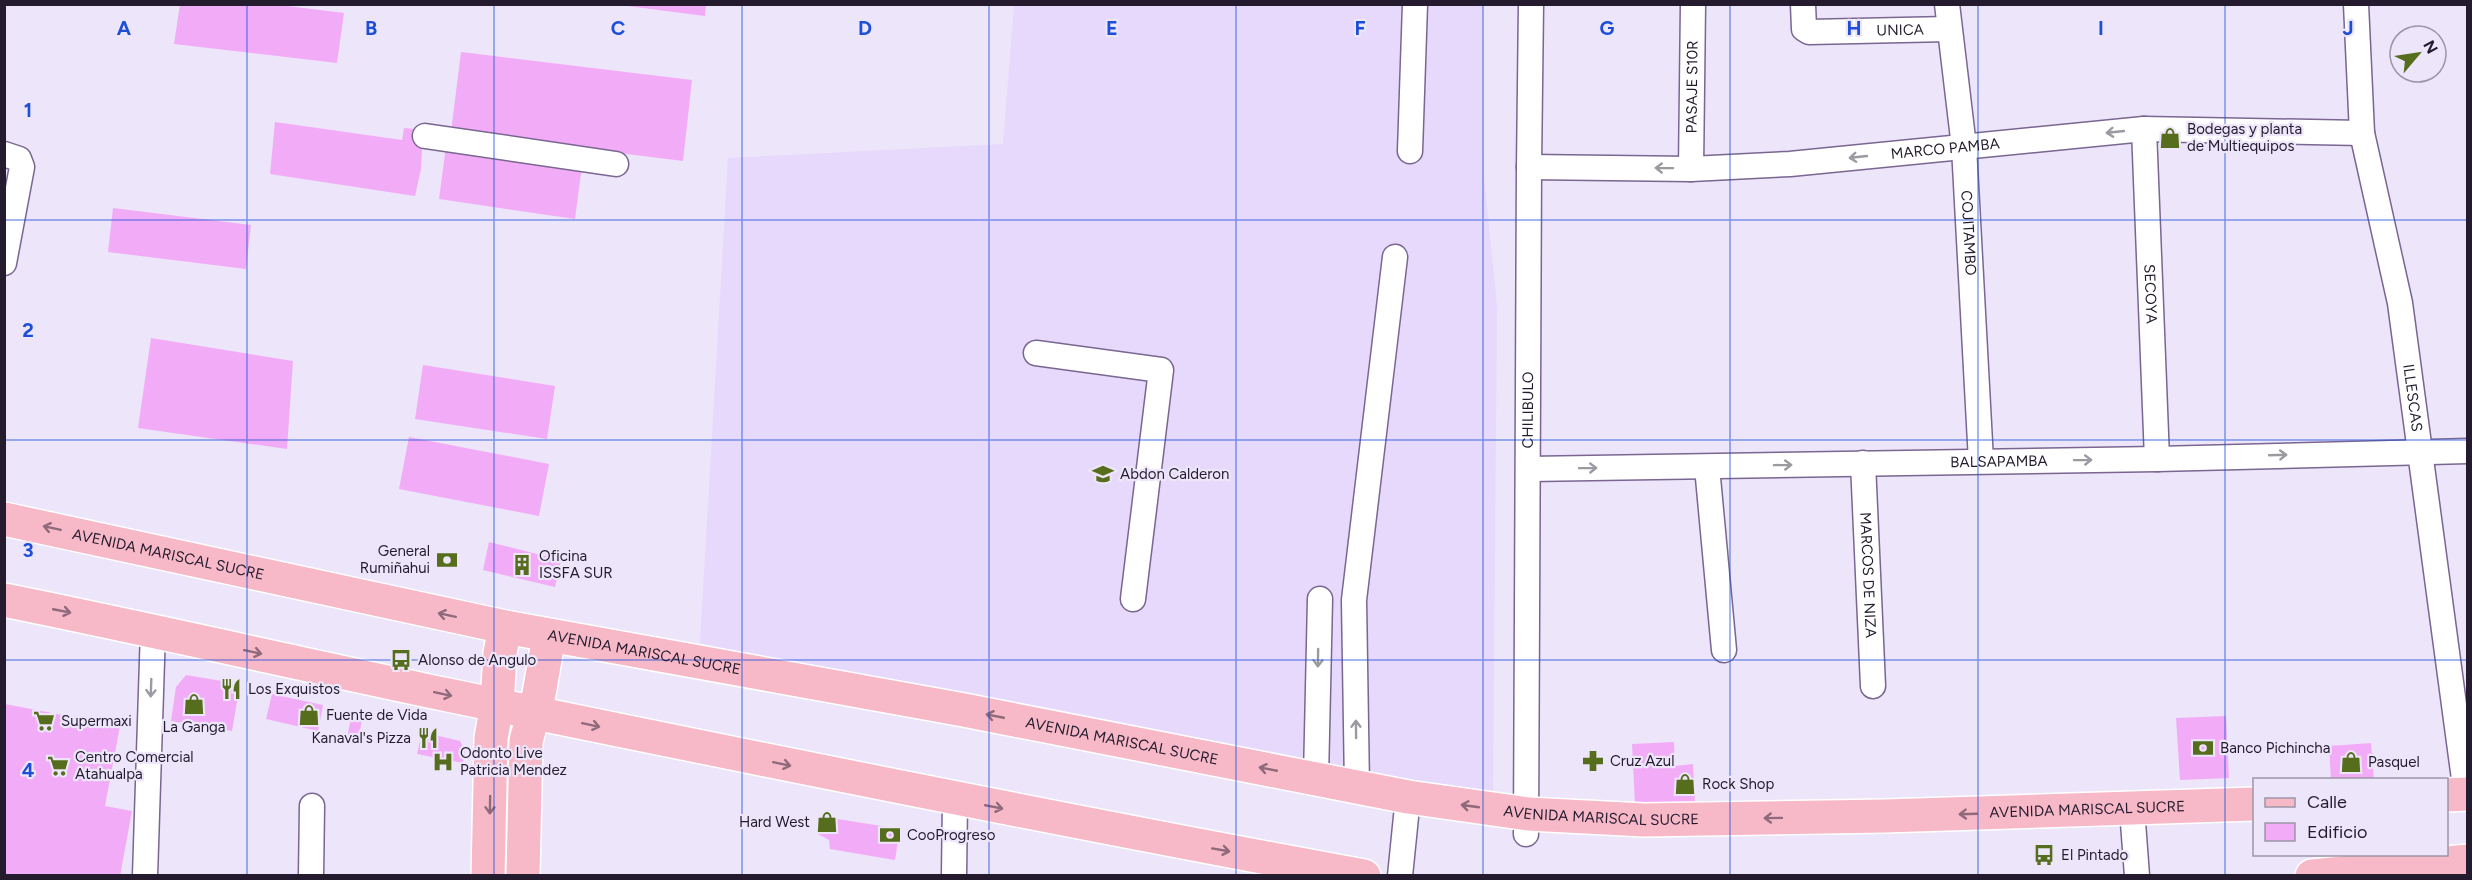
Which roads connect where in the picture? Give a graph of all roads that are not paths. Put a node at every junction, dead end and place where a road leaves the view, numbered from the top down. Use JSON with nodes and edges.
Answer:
{"nodes":[{"id":1,"x":1414,"y":4,"type":"edge"},
{"id":2,"x":1532,"y":4,"type":"edge"},
{"id":3,"x":1693,"y":4,"type":"edge"},
{"id":4,"x":1803,"y":4,"type":"edge"},
{"id":5,"x":1947,"y":4,"type":"edge"},
{"id":6,"x":2356,"y":4,"type":"edge"},
{"id":7,"x":1949,"y":29,"type":"junction"},
{"id":8,"x":2144,"y":129,"type":"junction"},
{"id":9,"x":2362,"y":133,"type":"junction"},
{"id":10,"x":425,"y":136,"type":"dead end"},
{"id":11,"x":1964,"y":147,"type":"junction"},
{"id":12,"x":1410,"y":151,"type":"dead end"},
{"id":13,"x":4,"y":154,"type":"edge"},
{"id":14,"x":616,"y":164,"type":"dead end"},
{"id":15,"x":1529,"y":167,"type":"junction"},
{"id":16,"x":1691,"y":169,"type":"junction"},
{"id":17,"x":1395,"y":257,"type":"dead end"},
{"id":18,"x":4,"y":263,"type":"edge"},
{"id":19,"x":1036,"y":353,"type":"dead end"},
{"id":20,"x":2421,"y":450,"type":"junction"},
{"id":21,"x":2468,"y":451,"type":"edge"},
{"id":22,"x":2157,"y":459,"type":"junction"},
{"id":23,"x":1981,"y":461,"type":"junction"},
{"id":24,"x":1863,"y":464,"type":"junction"},
{"id":25,"x":1707,"y":466,"type":"junction"},
{"id":26,"x":1529,"y":469,"type":"junction"},
{"id":27,"x":4,"y":519,"type":"edge"},
{"id":28,"x":1133,"y":599,"type":"dead end"},
{"id":29,"x":1320,"y":599,"type":"dead end"},
{"id":30,"x":4,"y":600,"type":"edge"},
{"id":31,"x":505,"y":627,"type":"junction"},
{"id":32,"x":153,"y":630,"type":"junction"},
{"id":33,"x":549,"y":636,"type":"junction"},
{"id":34,"x":1724,"y":650,"type":"dead end"},
{"id":35,"x":1873,"y":686,"type":"dead end"},
{"id":36,"x":497,"y":705,"type":"junction"},
{"id":37,"x":534,"y":711,"type":"junction"},
{"id":38,"x":1316,"y":778,"type":"junction"},
{"id":39,"x":1357,"y":787,"type":"junction"},
{"id":40,"x":2460,"y":794,"type":"edge"},
{"id":41,"x":1408,"y":797,"type":"junction"},
{"id":42,"x":955,"y":800,"type":"junction"},
{"id":43,"x":2253,"y":804,"type":"edge"},
{"id":44,"x":312,"y":806,"type":"dead end"},
{"id":45,"x":2132,"y":809,"type":"junction"},
{"id":46,"x":1527,"y":824,"type":"junction"},
{"id":47,"x":2468,"y":861,"type":"edge"},
{"id":48,"x":145,"y":876,"type":"edge"},
{"id":49,"x":311,"y":876,"type":"edge"},
{"id":50,"x":488,"y":876,"type":"edge"},
{"id":51,"x":524,"y":876,"type":"edge"},
{"id":52,"x":954,"y":876,"type":"edge"},
{"id":53,"x":1364,"y":876,"type":"edge"},
{"id":54,"x":1400,"y":876,"type":"edge"},
{"id":55,"x":2137,"y":876,"type":"edge"},
{"id":56,"x":2312,"y":876,"type":"edge"}],
"edges":[{"from":1,"to":12,"type":"street"},
{"from":2,"to":15,"type":"street","name":"CHILIBULO"},
{"from":3,"to":16,"type":"street","name":"PASAJE S10R"},
{"from":4,"to":7,"type":"street","name":"UNICA"},
{"from":5,"to":7,"type":"street","name":"COJITAMBO"},
{"from":6,"to":9,"type":"street","name":"ILLESCAS"},
{"from":7,"to":11,"type":"street","name":"COJITAMBO"},
{"from":8,"to":9,"type":"street","name":"MARCO PAMBA"},
{"from":8,"to":11,"type":"street","name":"MARCO PAMBA","one_way":true},
{"from":8,"to":22,"type":"street","name":"SECOYA"},
{"from":9,"to":20,"type":"street","name":"ILLESCAS"},
{"from":10,"to":14,"type":"street"},
{"from":11,"to":16,"type":"street","name":"MARCO PAMBA","one_way":true},
{"from":11,"to":23,"type":"street","name":"COJITAMBO"},
{"from":13,"to":18,"type":"street"},
{"from":16,"to":15,"type":"street","name":"MARCO PAMBA","one_way":true},
{"from":15,"to":26,"type":"street","name":"CHILIBULO"},
{"from":39,"to":17,"type":"street","one_way":true},
{"from":19,"to":28,"type":"street"},
{"from":20,"to":21,"type":"street","name":"BALSAPAMBA"},
{"from":22,"to":20,"type":"street","name":"BALSAPAMBA","one_way":true},
{"from":20,"to":40,"type":"street","name":"ILLESCAS"},
{"from":23,"to":22,"type":"street","name":"BALSAPAMBA","one_way":true},
{"from":23,"to":24,"type":"street","name":"BALSAPAMBA"},
{"from":25,"to":24,"type":"street","name":"BALSAPAMBA","one_way":true},
{"from":24,"to":35,"type":"street","name":"MARCOS DE NIZA"},
{"from":26,"to":25,"type":"street","name":"BALSAPAMBA","one_way":true},
{"from":25,"to":34,"type":"street"},
{"from":26,"to":46,"type":"street","name":"CHILIBULO"},
{"from":31,"to":27,"type":"main road","name":"AVENIDA MARISCAL SUCRE","one_way":true},
{"from":29,"to":38,"type":"street","one_way":true},
{"from":30,"to":32,"type":"main road","one_way":true},
{"from":31,"to":33,"type":"main road","name":"AVENIDA MARISCAL SUCRE"},
{"from":31,"to":36,"type":"main road"},
{"from":32,"to":36,"type":"main road","one_way":true},
{"from":32,"to":48,"type":"street","one_way":true},
{"from":33,"to":37,"type":"main road"},
{"from":38,"to":33,"type":"main road","name":"AVENIDA MARISCAL SUCRE","one_way":true},
{"from":36,"to":37,"type":"main road"},
{"from":36,"to":50,"type":"main road","one_way":true},
{"from":37,"to":42,"type":"main road","one_way":true},
{"from":37,"to":51,"type":"main road"},
{"from":38,"to":39,"type":"main road","name":"AVENIDA MARISCAL SUCRE"},
{"from":39,"to":41,"type":"main road","name":"AVENIDA MARISCAL SUCRE"},
{"from":46,"to":41,"type":"main road","name":"AVENIDA MARISCAL SUCRE","one_way":true},
{"from":41,"to":54,"type":"street"},
{"from":42,"to":52,"type":"street"},
{"from":42,"to":53,"type":"main road","one_way":true},
{"from":43,"to":45,"type":"main road","name":"AVENIDA MARISCAL SUCRE"},
{"from":44,"to":49,"type":"street"},
{"from":45,"to":46,"type":"main road","name":"AVENIDA MARISCAL SUCRE","one_way":true},
{"from":45,"to":55,"type":"street"},
{"from":47,"to":56,"type":"main road"}]}
